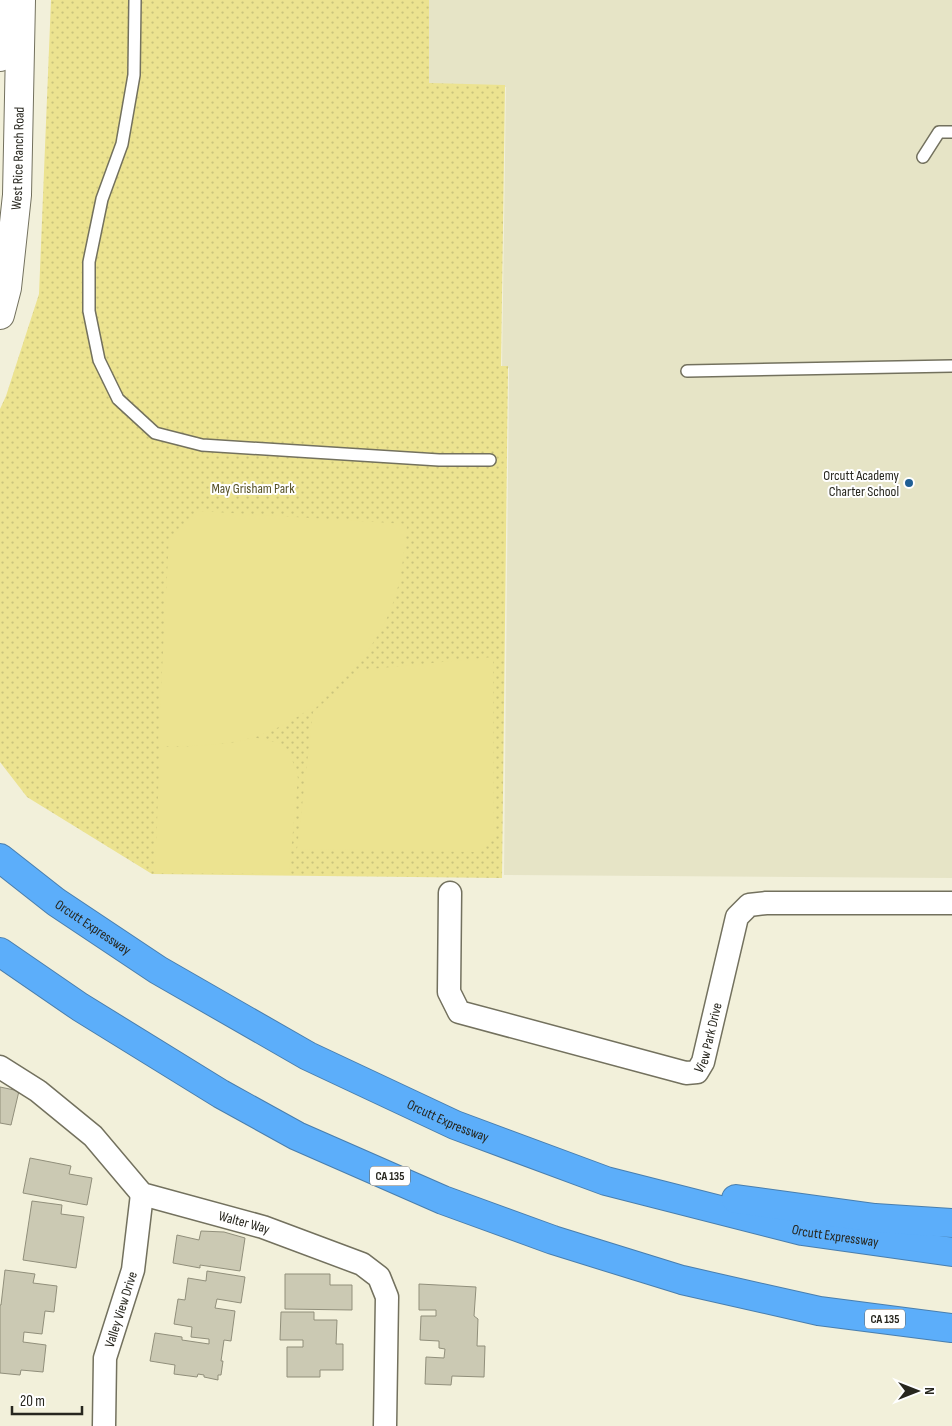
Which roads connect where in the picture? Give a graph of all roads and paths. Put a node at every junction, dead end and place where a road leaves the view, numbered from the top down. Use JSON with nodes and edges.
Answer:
{"nodes":[{"id":1,"x":1,"y":0,"type":"edge"},
{"id":2,"x":21,"y":0,"type":"edge"},
{"id":3,"x":135,"y":0,"type":"edge"},
{"id":4,"x":0,"y":57,"type":"edge"},
{"id":5,"x":952,"y":132,"type":"edge"},
{"id":6,"x":923,"y":157,"type":"dead end"},
{"id":7,"x":0,"y":315,"type":"edge"},
{"id":8,"x":952,"y":366,"type":"edge"},
{"id":9,"x":687,"y":370,"type":"dead end"},
{"id":10,"x":490,"y":460,"type":"dead end"},
{"id":11,"x":0,"y":858,"type":"edge"},
{"id":12,"x":450,"y":893,"type":"dead end"},
{"id":13,"x":952,"y":903,"type":"edge"},
{"id":14,"x":0,"y":952,"type":"edge"},
{"id":15,"x":0,"y":1067,"type":"edge"},
{"id":16,"x":606,"y":1181,"type":"junction"},
{"id":17,"x":142,"y":1194,"type":"junction"},
{"id":18,"x":952,"y":1223,"type":"edge"},
{"id":19,"x":952,"y":1252,"type":"edge"},
{"id":20,"x":819,"y":1311,"type":"junction"},
{"id":21,"x":952,"y":1328,"type":"edge"},
{"id":22,"x":952,"y":1343,"type":"edge"},
{"id":23,"x":104,"y":1426,"type":"edge"},
{"id":24,"x":385,"y":1426,"type":"edge"}],
"edges":[{"from":1,"to":4,"type":"main road"},
{"from":2,"to":7,"type":"main road","name":"West Rice Ranch Road"},
{"from":3,"to":10,"type":"lane"},
{"from":5,"to":6,"type":"lane"},
{"from":8,"to":9,"type":"lane"},
{"from":11,"to":16,"type":"highway","name":"Orcutt Expressway"},
{"from":12,"to":13,"type":"street","name":"View Park Drive"},
{"from":14,"to":20,"type":"highway","number":"CA 135"},
{"from":15,"to":17,"type":"street"},
{"from":16,"to":18,"type":"highway"},
{"from":16,"to":19,"type":"highway","name":"Orcutt Expressway"},
{"from":17,"to":23,"type":"street","name":"Valley View Drive"},
{"from":17,"to":24,"type":"street","name":"Walter Way"},
{"from":20,"to":21,"type":"highway","number":"CA 135"},
{"from":20,"to":22,"type":"highway"}]}
